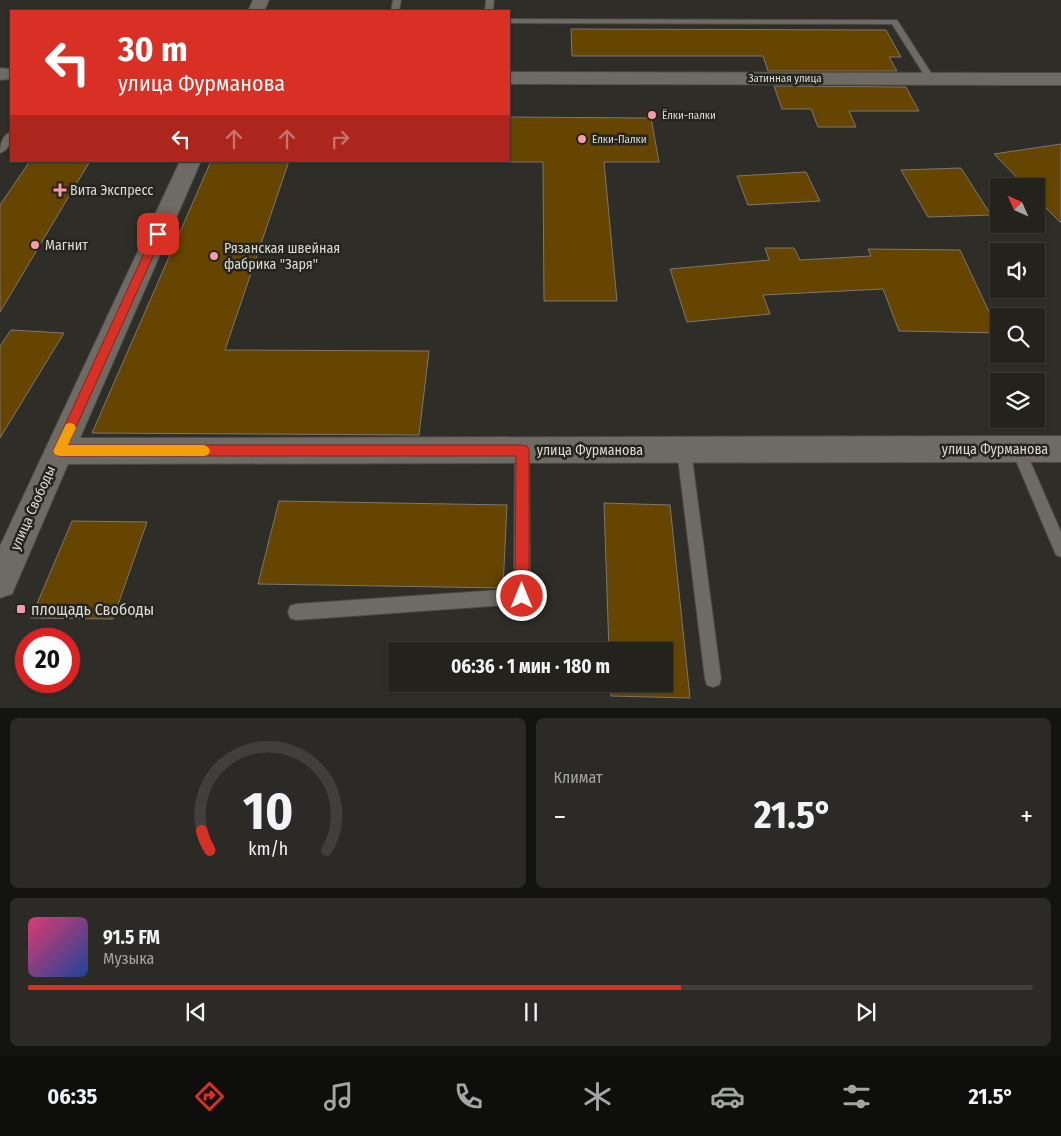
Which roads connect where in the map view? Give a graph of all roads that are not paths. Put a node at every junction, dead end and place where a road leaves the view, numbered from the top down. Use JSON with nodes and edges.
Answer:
{"nodes":[{"id":1,"x":510,"y":21,"type":"edge"},
{"id":2,"x":510,"y":78,"type":"edge"},
{"id":3,"x":931,"y":79,"type":"junction"},
{"id":4,"x":1061,"y":79,"type":"edge"},
{"id":5,"x":10,"y":136,"type":"edge"},
{"id":6,"x":0,"y":150,"type":"edge"},
{"id":7,"x":191,"y":162,"type":"edge"},
{"id":8,"x":1018,"y":449,"type":"junction"},
{"id":9,"x":1061,"y":449,"type":"edge"},
{"id":10,"x":522,"y":450,"type":"junction"},
{"id":11,"x":684,"y":450,"type":"junction"},
{"id":12,"x":60,"y":451,"type":"junction"},
{"id":13,"x":1061,"y":550,"type":"edge"},
{"id":14,"x":0,"y":582,"type":"edge"},
{"id":15,"x":296,"y":612,"type":"dead end"},
{"id":16,"x":713,"y":679,"type":"dead end"}],
"edges":[{"from":1,"to":3,"type":"lane"},
{"from":2,"to":3,"type":"street","name":"Затинная улица"},
{"from":3,"to":4,"type":"street","name":"Затинная улица"},
{"from":5,"to":6,"type":"lane"},
{"from":7,"to":12,"type":"street","name":"улица Свободы"},
{"from":8,"to":9,"type":"street","name":"улица Фурманова"},
{"from":8,"to":11,"type":"street","name":"улица Фурманова"},
{"from":8,"to":13,"type":"lane"},
{"from":10,"to":11,"type":"street","name":"улица Фурманова"},
{"from":10,"to":12,"type":"street","name":"улица Фурманова"},
{"from":10,"to":15,"type":"lane"},
{"from":11,"to":16,"type":"lane"},
{"from":12,"to":14,"type":"street","name":"улица Свободы"}]}
